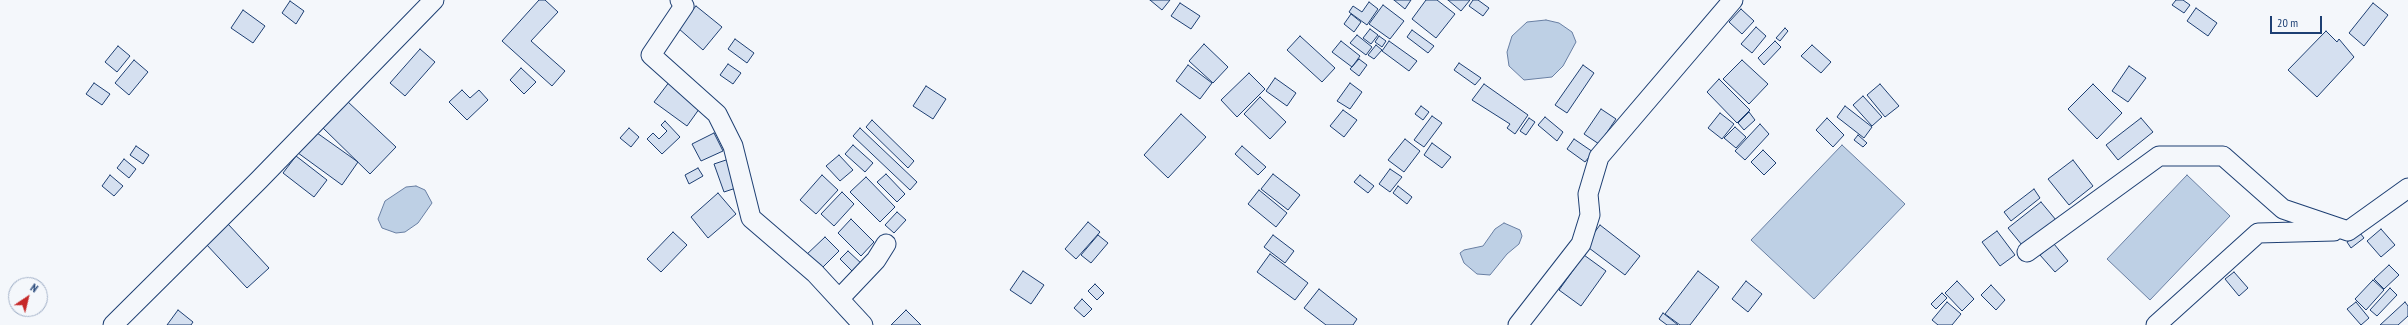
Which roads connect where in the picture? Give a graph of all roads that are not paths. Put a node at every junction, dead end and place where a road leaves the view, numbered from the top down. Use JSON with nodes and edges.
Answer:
{"nodes":[{"id":1,"x":434,"y":0,"type":"edge"},
{"id":2,"x":680,"y":0,"type":"edge"},
{"id":3,"x":1733,"y":0,"type":"edge"},
{"id":4,"x":2408,"y":188,"type":"edge"},
{"id":5,"x":2348,"y":231,"type":"junction"},
{"id":6,"x":886,"y":244,"type":"dead end"},
{"id":7,"x":2027,"y":252,"type":"dead end"},
{"id":8,"x":839,"y":299,"type":"junction"},
{"id":9,"x":113,"y":325,"type":"edge"},
{"id":10,"x":863,"y":325,"type":"edge"},
{"id":11,"x":1518,"y":325,"type":"edge"},
{"id":12,"x":2156,"y":325,"type":"edge"}],
"edges":[{"from":1,"to":9,"type":"street"},
{"from":2,"to":8,"type":"street"},
{"from":3,"to":11,"type":"street"},
{"from":4,"to":5,"type":"street"},
{"from":5,"to":7,"type":"street"},
{"from":5,"to":12,"type":"street"},
{"from":6,"to":8,"type":"street"},
{"from":8,"to":10,"type":"street"}]}
